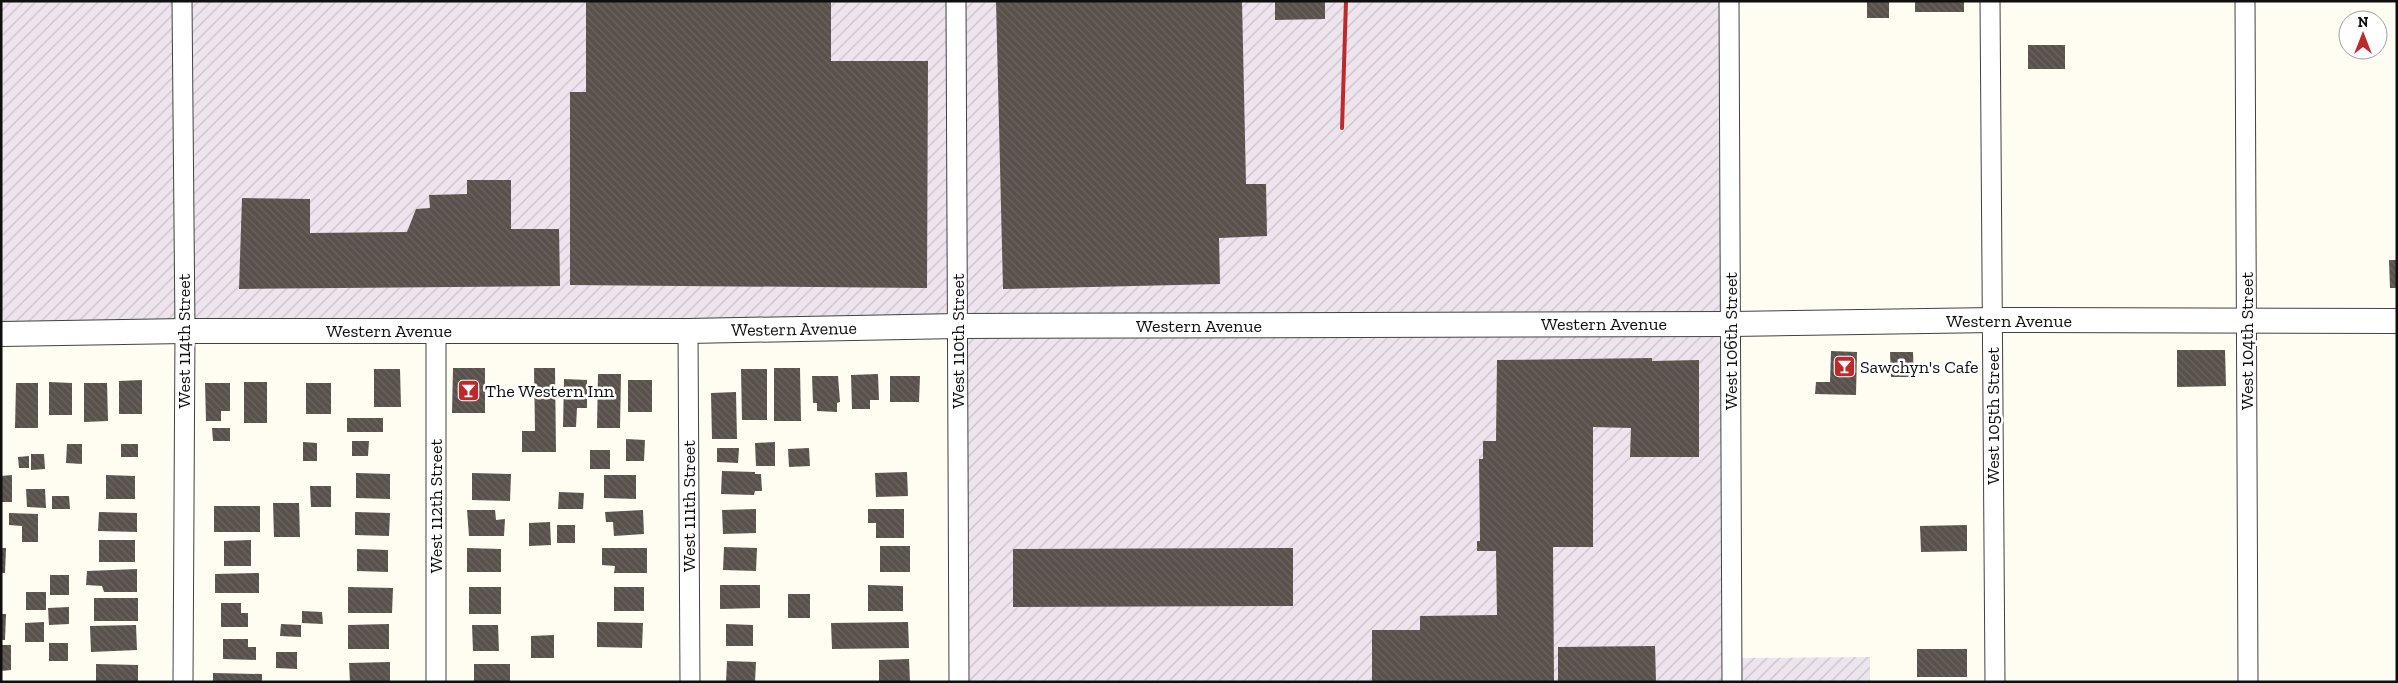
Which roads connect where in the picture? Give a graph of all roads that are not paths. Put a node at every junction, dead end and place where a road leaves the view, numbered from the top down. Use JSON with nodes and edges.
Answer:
{"nodes":[{"id":1,"x":182,"y":1,"type":"edge"},
{"id":2,"x":956,"y":1,"type":"edge"},
{"id":3,"x":1729,"y":1,"type":"edge"},
{"id":4,"x":1990,"y":1,"type":"edge"},
{"id":5,"x":2244,"y":1,"type":"edge"},
{"id":6,"x":1993,"y":320,"type":"junction"},
{"id":7,"x":2247,"y":321,"type":"junction"},
{"id":8,"x":2397,"y":321,"type":"edge"},
{"id":9,"x":1732,"y":324,"type":"junction"},
{"id":10,"x":958,"y":326,"type":"junction"},
{"id":11,"x":185,"y":331,"type":"junction"},
{"id":12,"x":436,"y":331,"type":"junction"},
{"id":13,"x":688,"y":331,"type":"junction"},
{"id":14,"x":1,"y":334,"type":"edge"},
{"id":15,"x":183,"y":682,"type":"edge"},
{"id":16,"x":436,"y":682,"type":"edge"},
{"id":17,"x":690,"y":682,"type":"edge"},
{"id":18,"x":960,"y":682,"type":"edge"},
{"id":19,"x":1732,"y":682,"type":"edge"},
{"id":20,"x":1995,"y":682,"type":"edge"},
{"id":21,"x":2248,"y":682,"type":"edge"}],
"edges":[{"from":1,"to":11,"type":"street","name":"West 114th Street"},
{"from":2,"to":10,"type":"street","name":"West 110th Street"},
{"from":3,"to":9,"type":"street","name":"West 106th Street"},
{"from":4,"to":6,"type":"street","name":"West 105th Street"},
{"from":5,"to":7,"type":"street","name":"West 104th Street"},
{"from":6,"to":7,"type":"street","name":"Western Avenue"},
{"from":6,"to":9,"type":"street","name":"Western Avenue"},
{"from":6,"to":20,"type":"street","name":"West 105th Street"},
{"from":7,"to":8,"type":"street","name":"Western Avenue"},
{"from":7,"to":21,"type":"street","name":"West 104th Street"},
{"from":9,"to":10,"type":"street","name":"Western Avenue"},
{"from":9,"to":19,"type":"street","name":"West 106th Street"},
{"from":10,"to":13,"type":"street","name":"Western Avenue"},
{"from":10,"to":18,"type":"street","name":"West 110th Street"},
{"from":11,"to":12,"type":"street","name":"Western Avenue"},
{"from":11,"to":14,"type":"street","name":"Western Avenue"},
{"from":11,"to":15,"type":"street","name":"West 114th Street"},
{"from":12,"to":13,"type":"street","name":"Western Avenue"},
{"from":12,"to":16,"type":"street","name":"West 112th Street"},
{"from":13,"to":17,"type":"street","name":"West 111th Street"}]}
